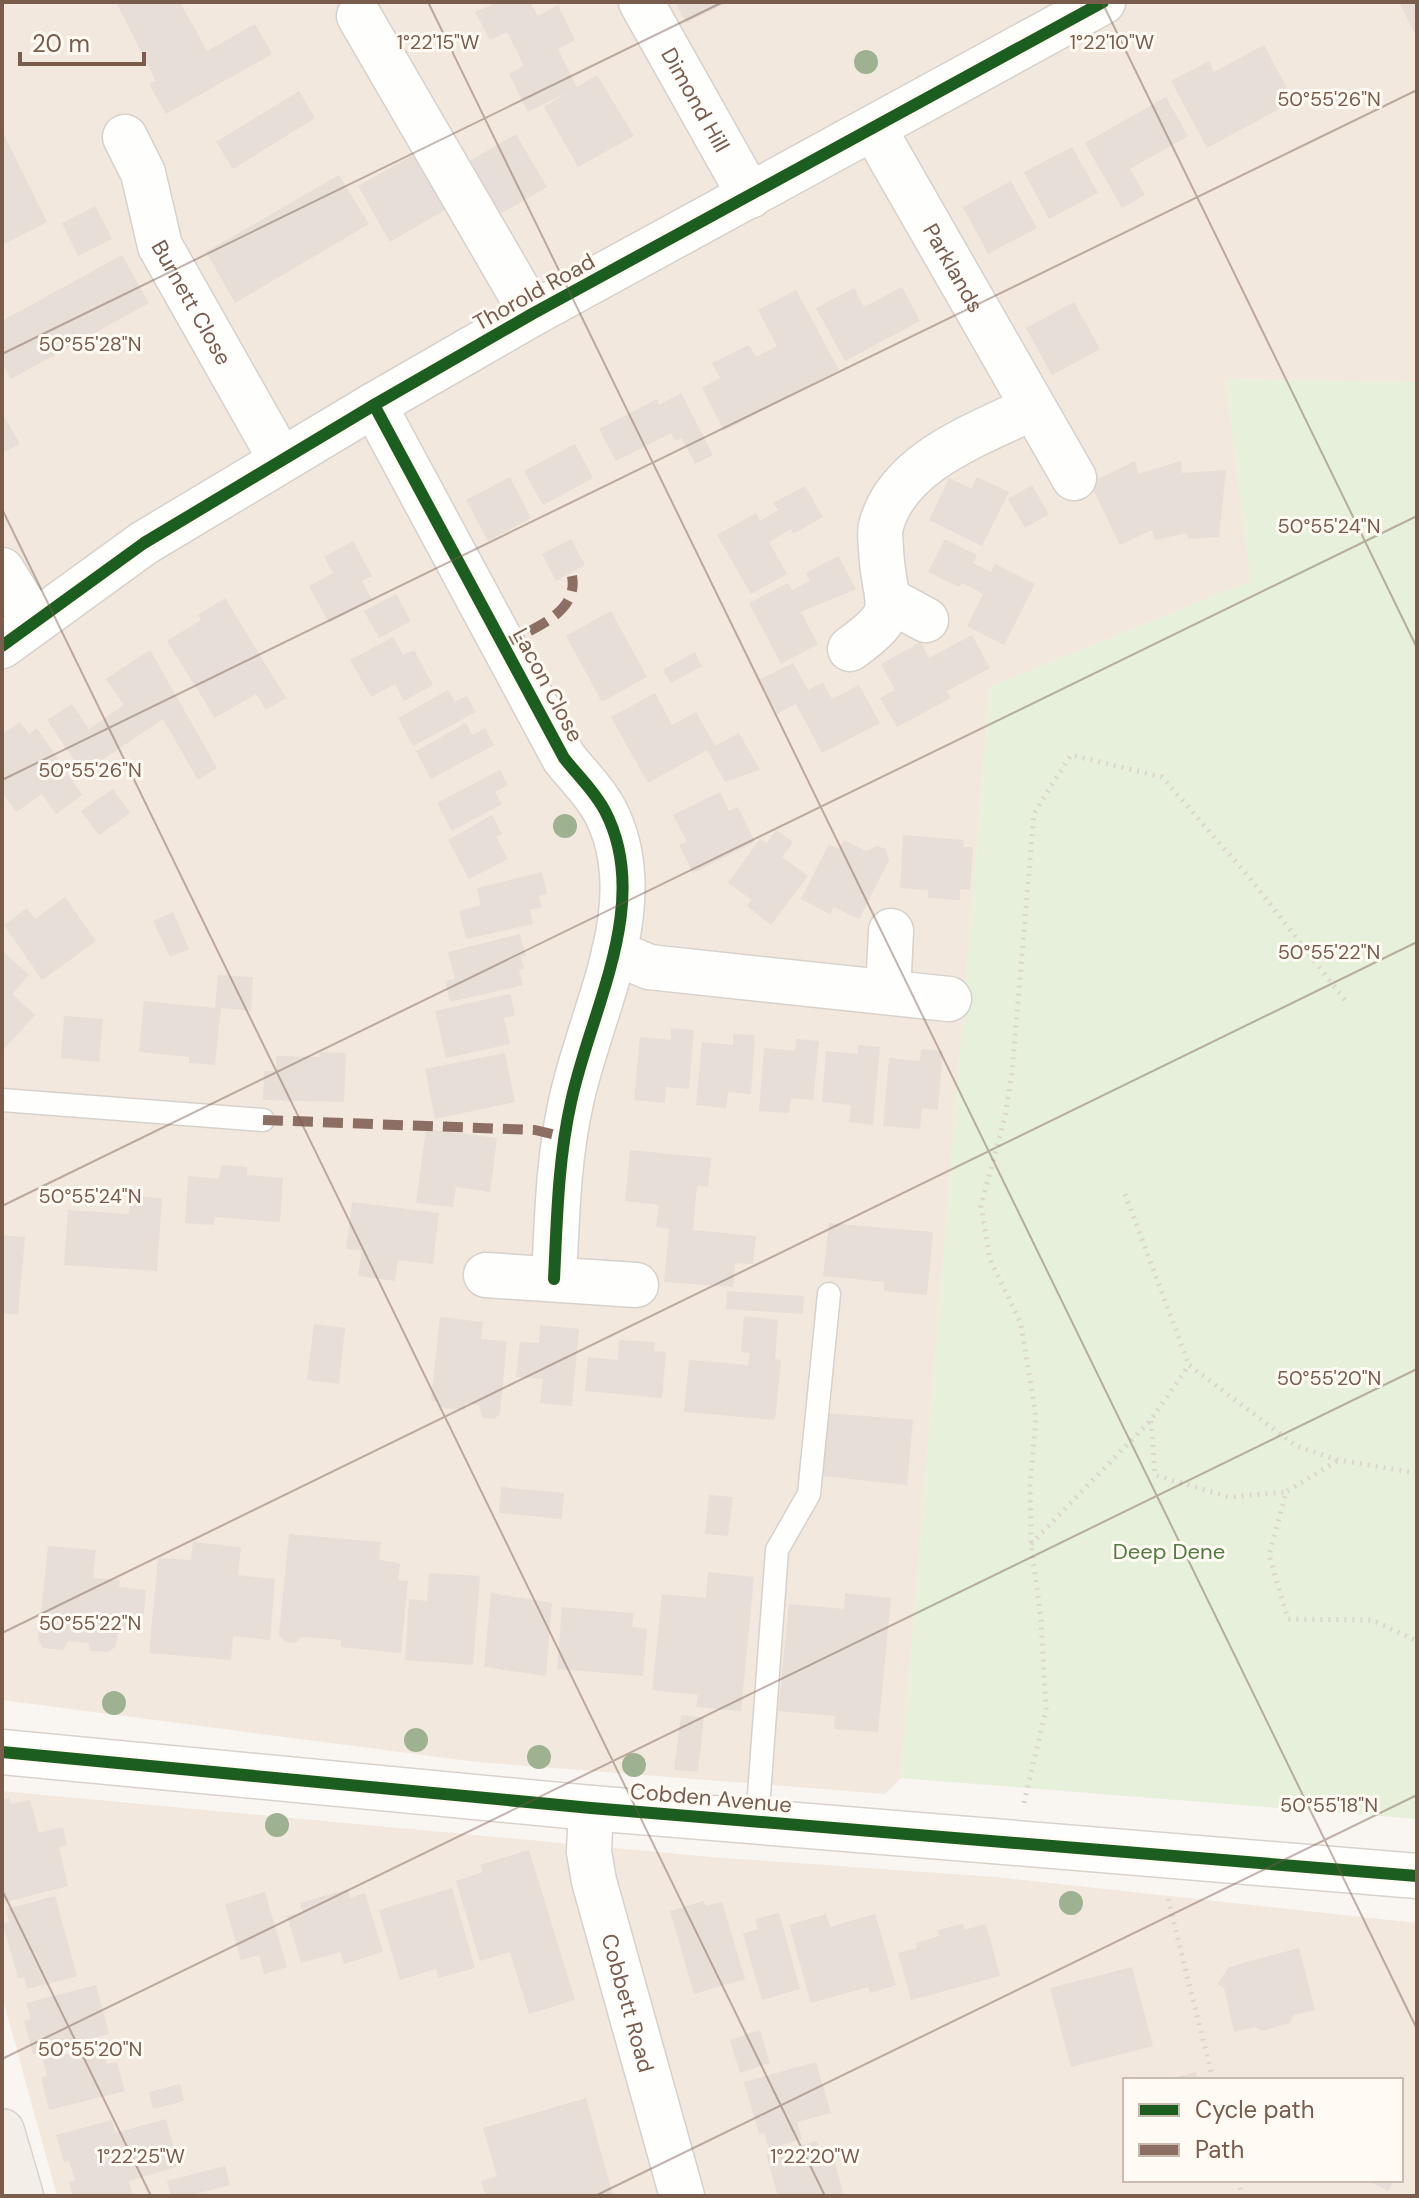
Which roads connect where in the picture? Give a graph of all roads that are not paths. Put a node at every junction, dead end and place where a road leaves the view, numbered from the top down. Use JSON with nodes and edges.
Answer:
{"nodes":[{"id":1,"x":641,"y":2,"type":"edge"},
{"id":2,"x":1103,"y":2,"type":"edge"},
{"id":3,"x":359,"y":16,"type":"dead end"},
{"id":4,"x":874,"y":129,"type":"junction"},
{"id":5,"x":125,"y":137,"type":"dead end"},
{"id":6,"x":750,"y":196,"type":"junction"},
{"id":7,"x":532,"y":314,"type":"junction"},
{"id":8,"x":374,"y":405,"type":"junction"},
{"id":9,"x":1032,"y":408,"type":"junction"},
{"id":10,"x":281,"y":460,"type":"junction"},
{"id":11,"x":1074,"y":478,"type":"dead end"},
{"id":12,"x":2,"y":570,"type":"edge"},
{"id":13,"x":18,"y":634,"type":"edge"},
{"id":14,"x":850,"y":649,"type":"dead end"},
{"id":15,"x":891,"y":931,"type":"dead end"},
{"id":16,"x":614,"y":952,"type":"junction"},
{"id":17,"x":888,"y":992,"type":"junction"},
{"id":18,"x":949,"y":999,"type":"dead end"},
{"id":19,"x":2,"y":1100,"type":"edge"},
{"id":20,"x":263,"y":1120,"type":"dead end"},
{"id":21,"x":486,"y":1275,"type":"dead end"},
{"id":22,"x":554,"y":1279,"type":"junction"},
{"id":23,"x":636,"y":1285,"type":"dead end"},
{"id":24,"x":829,"y":1294,"type":"dead end"},
{"id":25,"x":2,"y":1752,"type":"edge"},
{"id":26,"x":591,"y":1808,"type":"junction"},
{"id":27,"x":757,"y":1822,"type":"junction"},
{"id":28,"x":1417,"y":1876,"type":"edge"},
{"id":29,"x":2,"y":2131,"type":"edge"},
{"id":30,"x":21,"y":2196,"type":"edge"},
{"id":31,"x":682,"y":2196,"type":"edge"}],
"edges":[{"from":1,"to":6,"type":"street","name":"Dimond Hill"},
{"from":2,"to":4,"type":"street","name":"Thorold Road"},
{"from":3,"to":7,"type":"street"},
{"from":4,"to":6,"type":"street","name":"Thorold Road"},
{"from":4,"to":9,"type":"street","name":"Parklands"},
{"from":5,"to":10,"type":"street","name":"Burnett Close"},
{"from":6,"to":7,"type":"street","name":"Thorold Road"},
{"from":7,"to":8,"type":"street","name":"Thorold Road"},
{"from":8,"to":10,"type":"street","name":"Thorold Road"},
{"from":8,"to":16,"type":"street","name":"Lacon Close"},
{"from":9,"to":11,"type":"street","name":"Parklands"},
{"from":9,"to":14,"type":"street"},
{"from":10,"to":13,"type":"street","name":"Thorold Road"},
{"from":12,"to":13,"type":"street"},
{"from":15,"to":17,"type":"street"},
{"from":16,"to":17,"type":"street"},
{"from":16,"to":22,"type":"street","name":"Lacon Close"},
{"from":17,"to":18,"type":"street"},
{"from":19,"to":20,"type":"lane"},
{"from":21,"to":22,"type":"street"},
{"from":22,"to":23,"type":"street"},
{"from":24,"to":27,"type":"lane"},
{"from":25,"to":26,"type":"street","name":"Cobden Avenue"},
{"from":26,"to":27,"type":"street","name":"Cobden Avenue"},
{"from":26,"to":31,"type":"street","name":"Cobbett Road"},
{"from":27,"to":28,"type":"street","name":"Cobden Avenue"},
{"from":29,"to":30,"type":"main road"}]}
